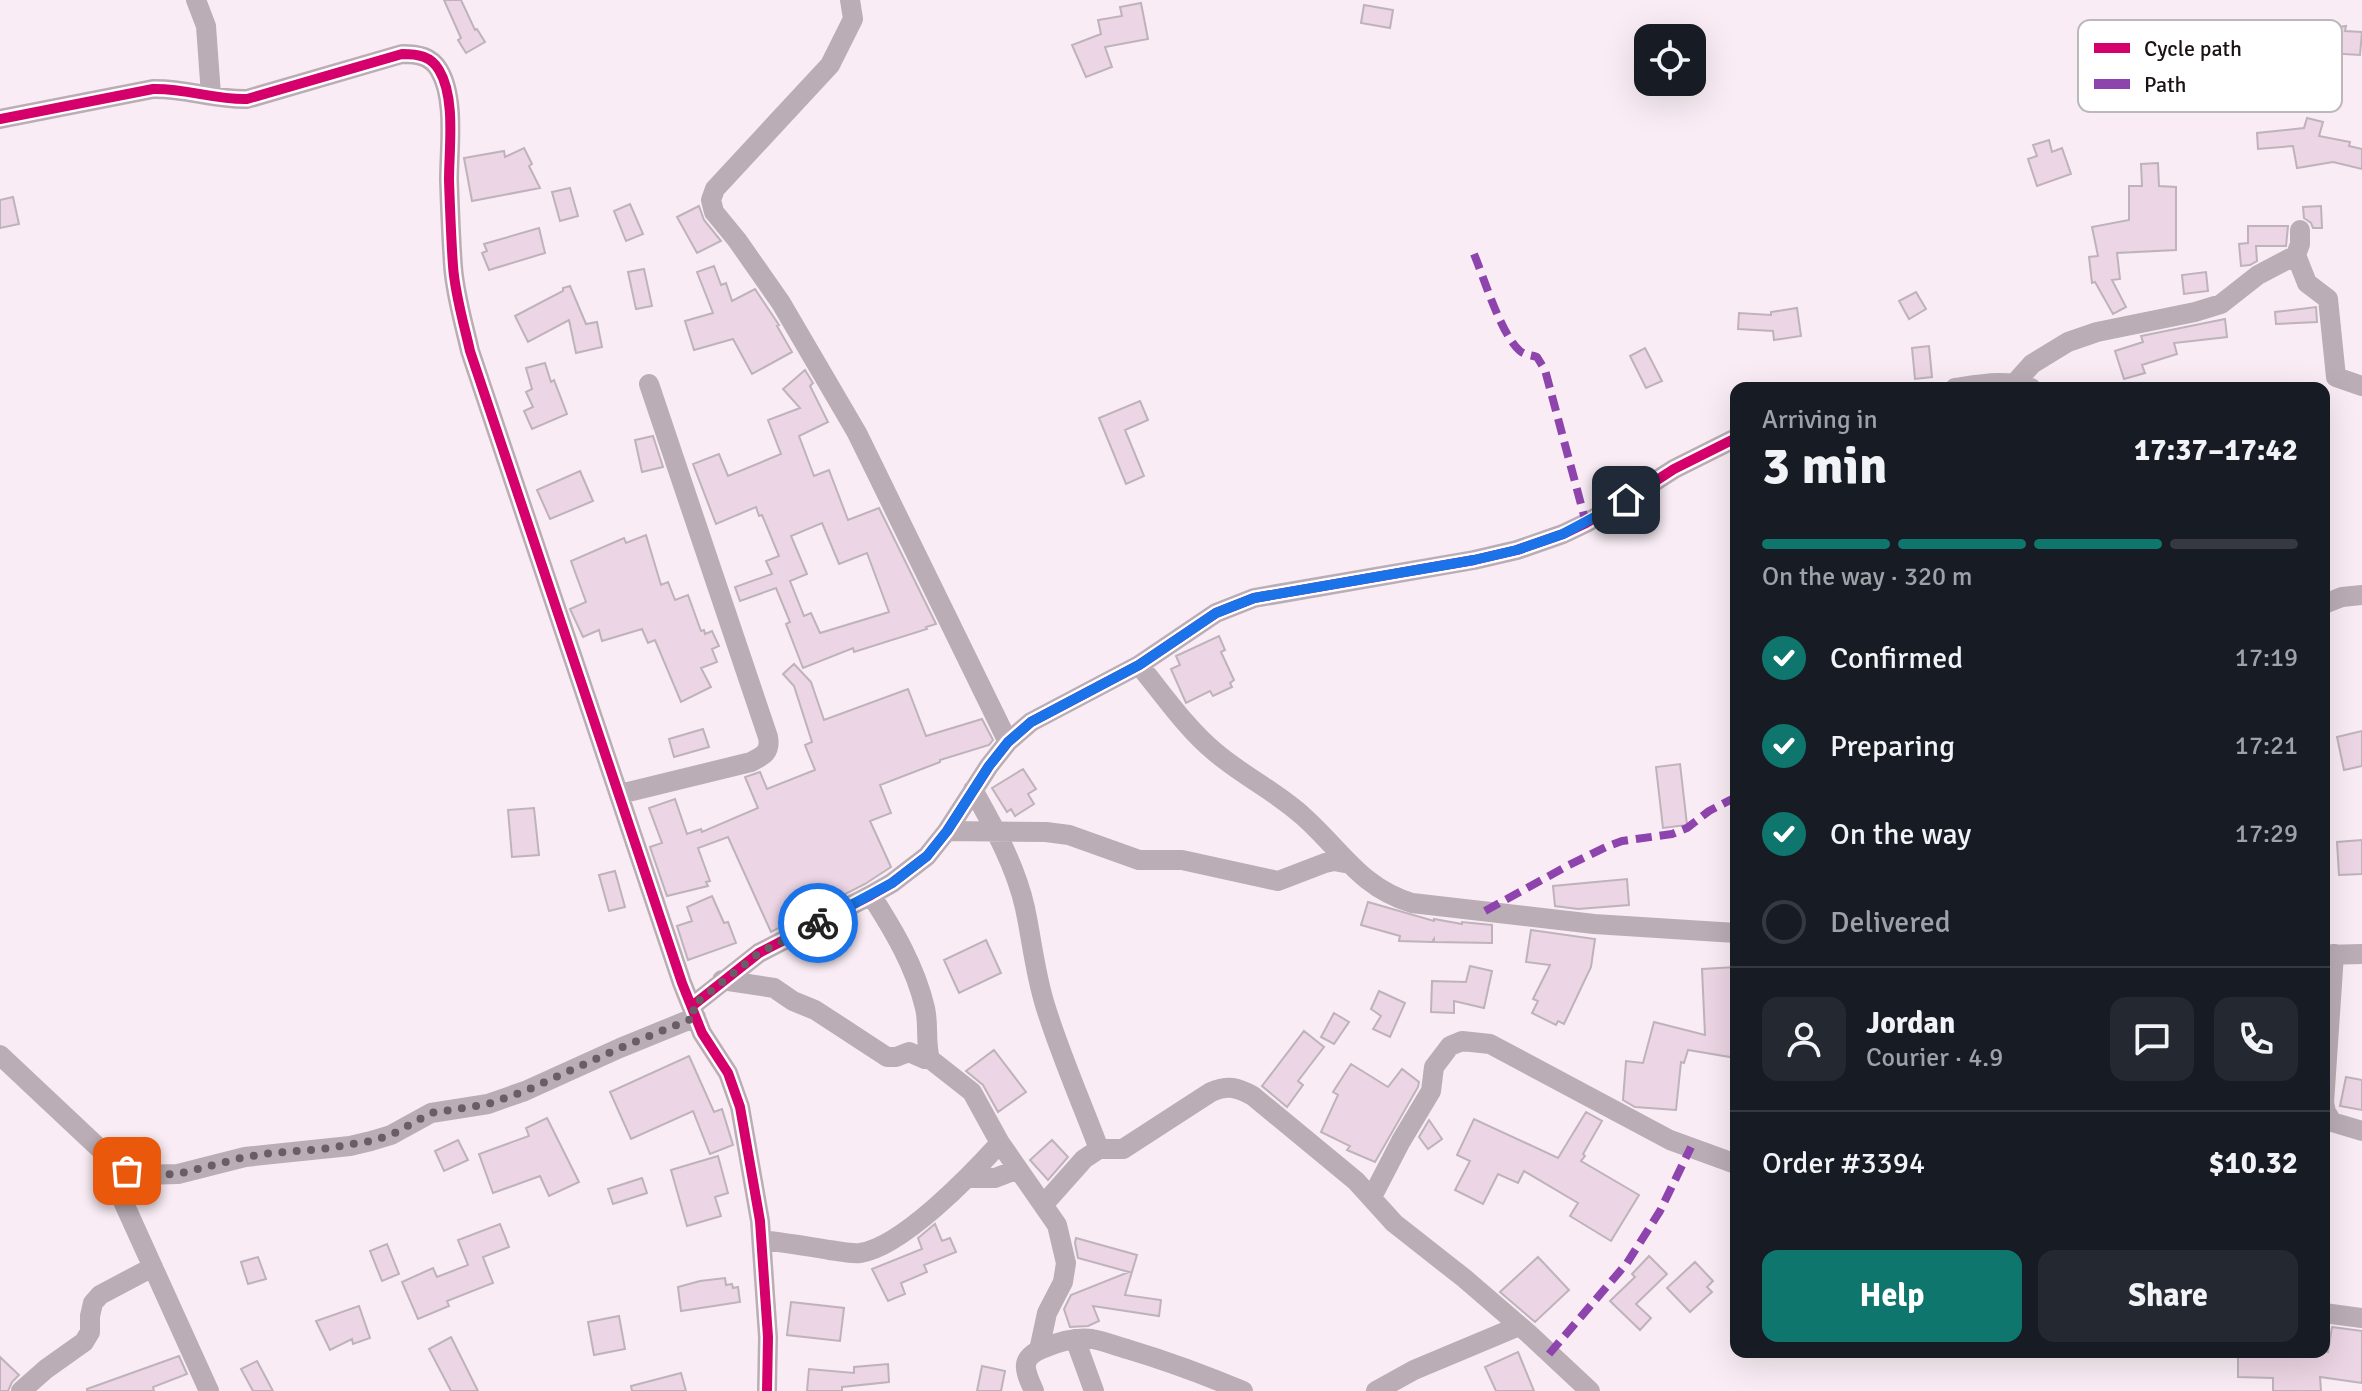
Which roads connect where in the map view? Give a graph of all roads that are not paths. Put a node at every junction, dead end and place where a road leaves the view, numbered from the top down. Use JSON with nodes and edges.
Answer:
{"nodes":[{"id":1,"x":196,"y":0,"type":"edge"},
{"id":2,"x":850,"y":0,"type":"edge"},
{"id":3,"x":211,"y":95,"type":"junction"},
{"id":4,"x":0,"y":119,"type":"edge"},
{"id":5,"x":2300,"y":230,"type":"dead end"},
{"id":6,"x":2296,"y":255,"type":"junction"},
{"id":7,"x":2025,"y":382,"type":"edge"},
{"id":8,"x":649,"y":384,"type":"dead end"},
{"id":9,"x":2362,"y":386,"type":"edge"},
{"id":10,"x":1730,"y":441,"type":"edge"},
{"id":11,"x":2362,"y":595,"type":"edge"},
{"id":12,"x":2330,"y":602,"type":"edge"},
{"id":13,"x":1139,"y":665,"type":"junction"},
{"id":14,"x":1008,"y":742,"type":"junction"},
{"id":15,"x":973,"y":790,"type":"junction"},
{"id":16,"x":620,"y":794,"type":"junction"},
{"id":17,"x":947,"y":831,"type":"junction"},
{"id":18,"x":996,"y":831,"type":"junction"},
{"id":19,"x":1350,"y":864,"type":"junction"},
{"id":20,"x":871,"y":895,"type":"junction"},
{"id":21,"x":1730,"y":933,"type":"edge"},
{"id":22,"x":2330,"y":954,"type":"edge"},
{"id":23,"x":2362,"y":954,"type":"edge"},
{"id":24,"x":722,"y":980,"type":"junction"},
{"id":25,"x":694,"y":1012,"type":"junction"},
{"id":26,"x":0,"y":1055,"type":"edge"},
{"id":27,"x":930,"y":1059,"type":"junction"},
{"id":28,"x":2330,"y":1119,"type":"edge"},
{"id":29,"x":2362,"y":1131,"type":"edge"},
{"id":30,"x":1000,"y":1143,"type":"junction"},
{"id":31,"x":1099,"y":1149,"type":"junction"},
{"id":32,"x":1730,"y":1162,"type":"edge"},
{"id":33,"x":117,"y":1165,"type":"junction"},
{"id":34,"x":1018,"y":1169,"type":"junction"},
{"id":35,"x":968,"y":1178,"type":"junction"},
{"id":36,"x":1372,"y":1197,"type":"junction"},
{"id":37,"x":1043,"y":1205,"type":"junction"},
{"id":38,"x":762,"y":1240,"type":"junction"},
{"id":39,"x":153,"y":1267,"type":"junction"},
{"id":40,"x":2330,"y":1314,"type":"edge"},
{"id":41,"x":2362,"y":1318,"type":"edge"},
{"id":42,"x":1519,"y":1326,"type":"junction"},
{"id":43,"x":1075,"y":1339,"type":"junction"},
{"id":44,"x":1039,"y":1350,"type":"junction"},
{"id":45,"x":1375,"y":1390,"type":"edge"},
{"id":46,"x":21,"y":1391,"type":"edge"},
{"id":47,"x":209,"y":1391,"type":"edge"},
{"id":48,"x":767,"y":1391,"type":"edge"},
{"id":49,"x":1034,"y":1391,"type":"edge"},
{"id":50,"x":1094,"y":1391,"type":"edge"},
{"id":51,"x":1243,"y":1391,"type":"edge"},
{"id":52,"x":1590,"y":1391,"type":"edge"}],
"edges":[{"from":1,"to":3,"type":"street"},
{"from":2,"to":14,"type":"street"},
{"from":3,"to":4,"type":"street"},
{"from":3,"to":16,"type":"street"},
{"from":5,"to":6,"type":"street"},
{"from":6,"to":7,"type":"street"},
{"from":6,"to":9,"type":"street"},
{"from":8,"to":16,"type":"street"},
{"from":10,"to":13,"type":"street"},
{"from":11,"to":12,"type":"street"},
{"from":13,"to":14,"type":"street"},
{"from":13,"to":19,"type":"street"},
{"from":14,"to":15,"type":"street"},
{"from":15,"to":17,"type":"street"},
{"from":15,"to":18,"type":"street"},
{"from":16,"to":25,"type":"street"},
{"from":17,"to":18,"type":"street"},
{"from":17,"to":20,"type":"street"},
{"from":18,"to":19,"type":"street"},
{"from":18,"to":31,"type":"street"},
{"from":19,"to":21,"type":"street"},
{"from":20,"to":24,"type":"street"},
{"from":20,"to":27,"type":"street"},
{"from":22,"to":23,"type":"street"},
{"from":24,"to":25,"type":"street"},
{"from":24,"to":27,"type":"street"},
{"from":25,"to":33,"type":"street"},
{"from":25,"to":38,"type":"street"},
{"from":26,"to":33,"type":"street"},
{"from":27,"to":30,"type":"street"},
{"from":28,"to":29,"type":"street"},
{"from":30,"to":34,"type":"street"},
{"from":30,"to":35,"type":"street"},
{"from":31,"to":36,"type":"street"},
{"from":31,"to":37,"type":"street"},
{"from":32,"to":36,"type":"street"},
{"from":33,"to":39,"type":"street"},
{"from":34,"to":35,"type":"street"},
{"from":34,"to":37,"type":"street"},
{"from":35,"to":38,"type":"street"},
{"from":36,"to":42,"type":"street"},
{"from":37,"to":44,"type":"street"},
{"from":38,"to":48,"type":"street"},
{"from":39,"to":46,"type":"street"},
{"from":39,"to":47,"type":"street"},
{"from":40,"to":41,"type":"street"},
{"from":42,"to":45,"type":"street"},
{"from":42,"to":52,"type":"street"},
{"from":43,"to":44,"type":"street"},
{"from":43,"to":50,"type":"street"},
{"from":43,"to":51,"type":"street"},
{"from":44,"to":49,"type":"street"}]}
